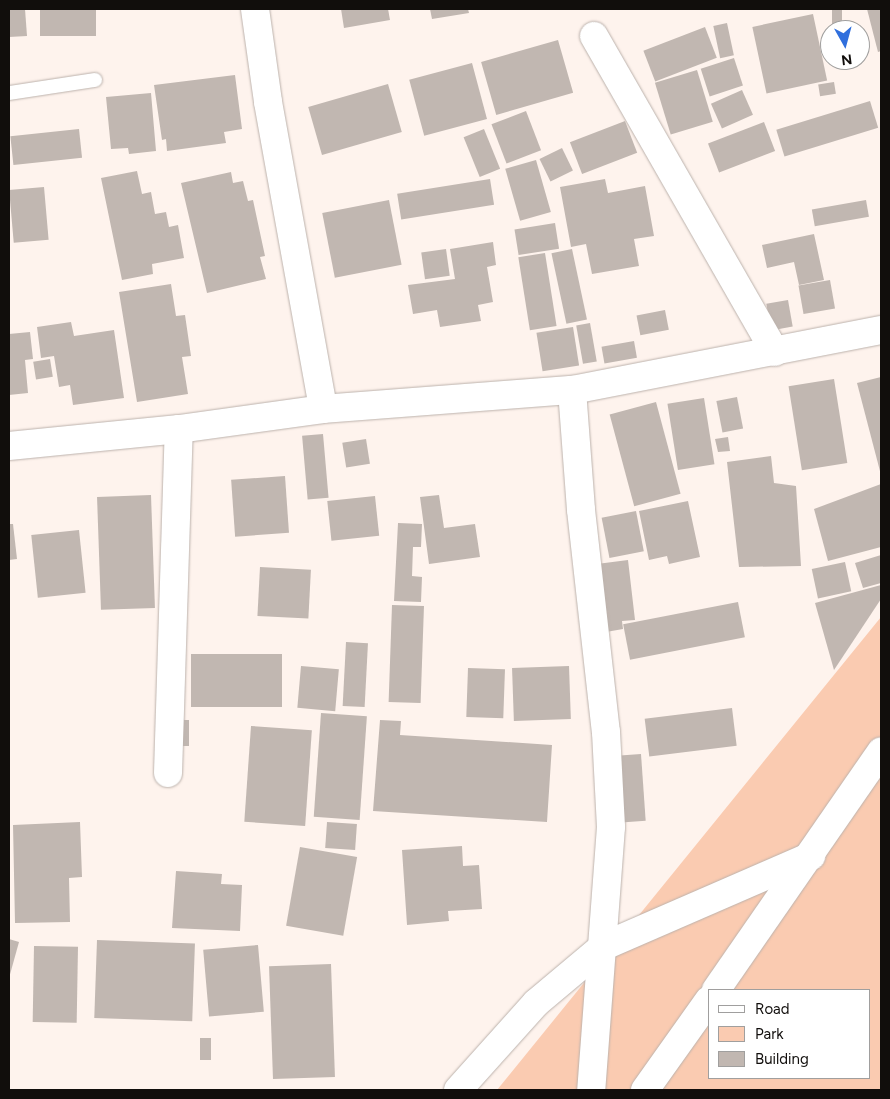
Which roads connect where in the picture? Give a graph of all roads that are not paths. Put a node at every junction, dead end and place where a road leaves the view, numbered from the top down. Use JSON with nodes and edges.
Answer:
{"nodes":[{"id":1,"x":255,"y":9,"type":"edge"},
{"id":2,"x":594,"y":36,"type":"dead end"},
{"id":3,"x":95,"y":80,"type":"dead end"},
{"id":4,"x":9,"y":93,"type":"edge"},
{"id":5,"x":881,"y":330,"type":"edge"},
{"id":6,"x":775,"y":352,"type":"junction"},
{"id":7,"x":572,"y":390,"type":"junction"},
{"id":8,"x":323,"y":409,"type":"junction"},
{"id":9,"x":178,"y":429,"type":"junction"},
{"id":10,"x":9,"y":446,"type":"edge"},
{"id":11,"x":881,"y":752,"type":"edge"},
{"id":12,"x":168,"y":773,"type":"dead end"},
{"id":13,"x":812,"y":856,"type":"junction"},
{"id":14,"x":604,"y":946,"type":"junction"},
{"id":15,"x":717,"y":989,"type":"edge"},
{"id":16,"x":708,"y":1001,"type":"edge"},
{"id":17,"x":458,"y":1090,"type":"edge"},
{"id":18,"x":591,"y":1090,"type":"edge"},
{"id":19,"x":644,"y":1090,"type":"edge"}],
"edges":[{"from":1,"to":8,"type":"street"},
{"from":2,"to":6,"type":"street"},
{"from":3,"to":4,"type":"lane"},
{"from":5,"to":6,"type":"street"},
{"from":6,"to":7,"type":"street"},
{"from":7,"to":8,"type":"street"},
{"from":7,"to":14,"type":"street"},
{"from":8,"to":9,"type":"street"},
{"from":9,"to":10,"type":"street"},
{"from":9,"to":12,"type":"street"},
{"from":11,"to":13,"type":"street"},
{"from":13,"to":14,"type":"street"},
{"from":13,"to":15,"type":"street"},
{"from":14,"to":17,"type":"street"},
{"from":14,"to":18,"type":"street"},
{"from":16,"to":19,"type":"street"}]}
